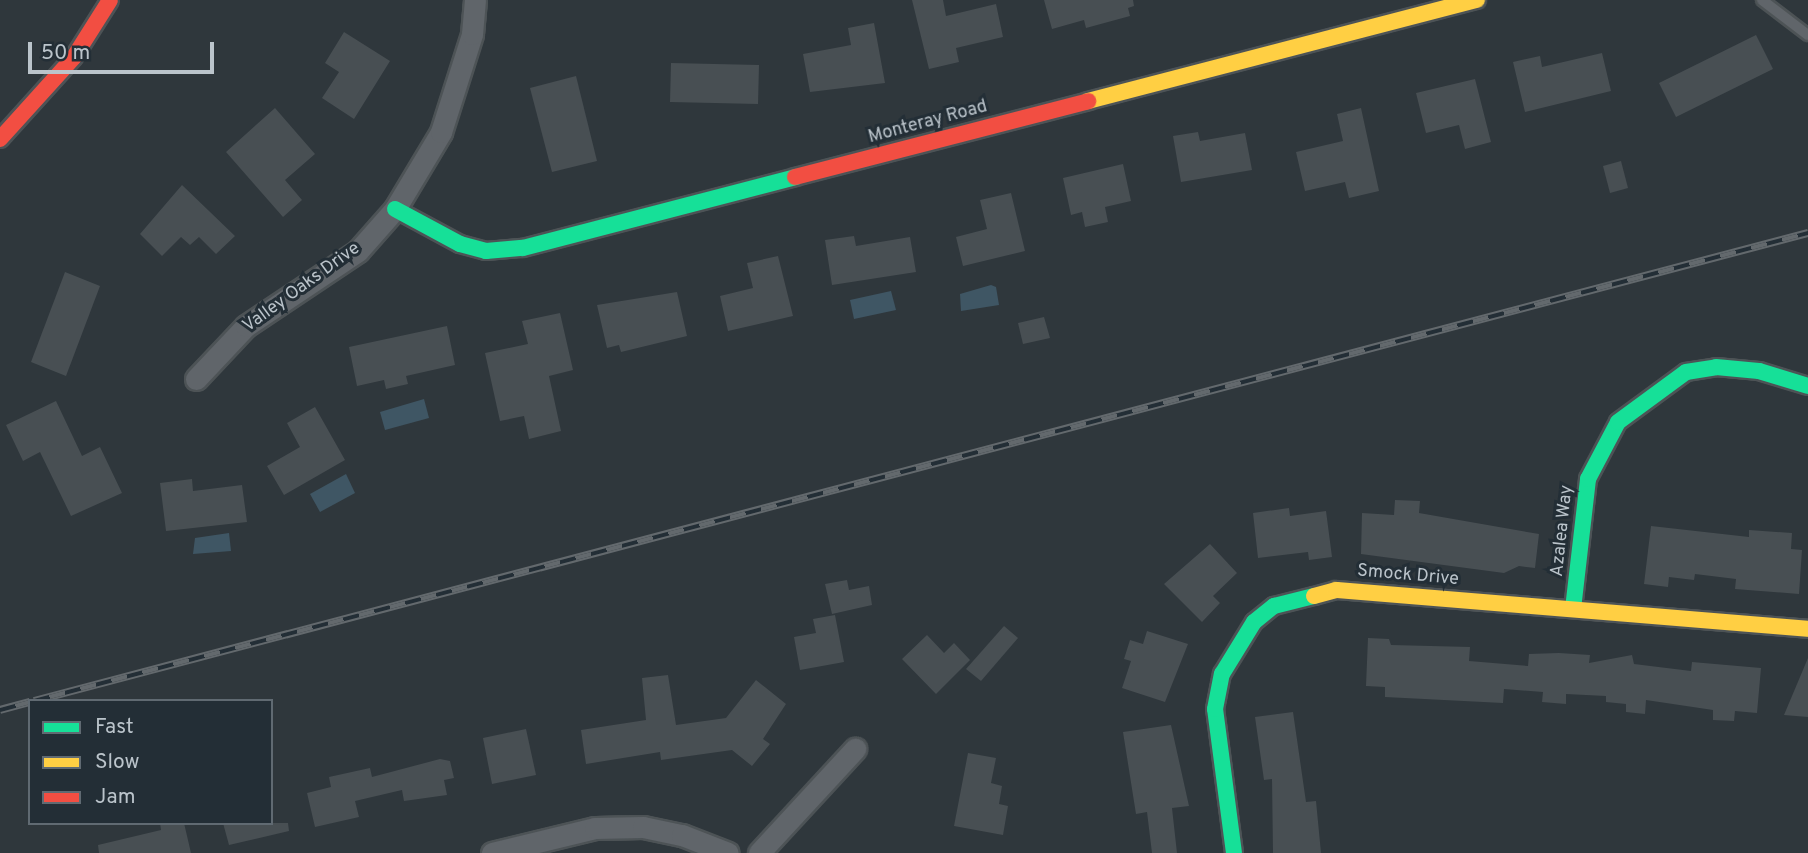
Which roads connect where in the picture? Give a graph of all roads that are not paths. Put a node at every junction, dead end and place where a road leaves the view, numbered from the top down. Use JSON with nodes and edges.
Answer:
{"nodes":[{"id":1,"x":110,"y":0,"type":"edge"},
{"id":2,"x":475,"y":0,"type":"edge"},
{"id":3,"x":1477,"y":0,"type":"edge"},
{"id":4,"x":1762,"y":0,"type":"edge"},
{"id":5,"x":1808,"y":35,"type":"edge"},
{"id":6,"x":0,"y":139,"type":"edge"},
{"id":7,"x":395,"y":209,"type":"junction"},
{"id":8,"x":196,"y":379,"type":"dead end"},
{"id":9,"x":1808,"y":386,"type":"edge"},
{"id":10,"x":1573,"y":609,"type":"junction"},
{"id":11,"x":1808,"y":629,"type":"edge"},
{"id":12,"x":855,"y":749,"type":"dead end"},
{"id":13,"x":492,"y":853,"type":"edge"},
{"id":14,"x":728,"y":853,"type":"edge"},
{"id":15,"x":759,"y":853,"type":"edge"},
{"id":16,"x":1234,"y":853,"type":"edge"}],
"edges":[{"from":1,"to":6,"type":"street"},
{"from":2,"to":7,"type":"street","name":"Valley Oaks Drive"},
{"from":3,"to":7,"type":"street","name":"Monteray Road"},
{"from":4,"to":5,"type":"lane"},
{"from":7,"to":8,"type":"street","name":"Valley Oaks Drive"},
{"from":9,"to":10,"type":"street","name":"Azalea Way"},
{"from":10,"to":11,"type":"street","name":"Smock Drive"},
{"from":10,"to":16,"type":"street","name":"Smock Drive"},
{"from":12,"to":15,"type":"street"},
{"from":13,"to":14,"type":"street"}]}
